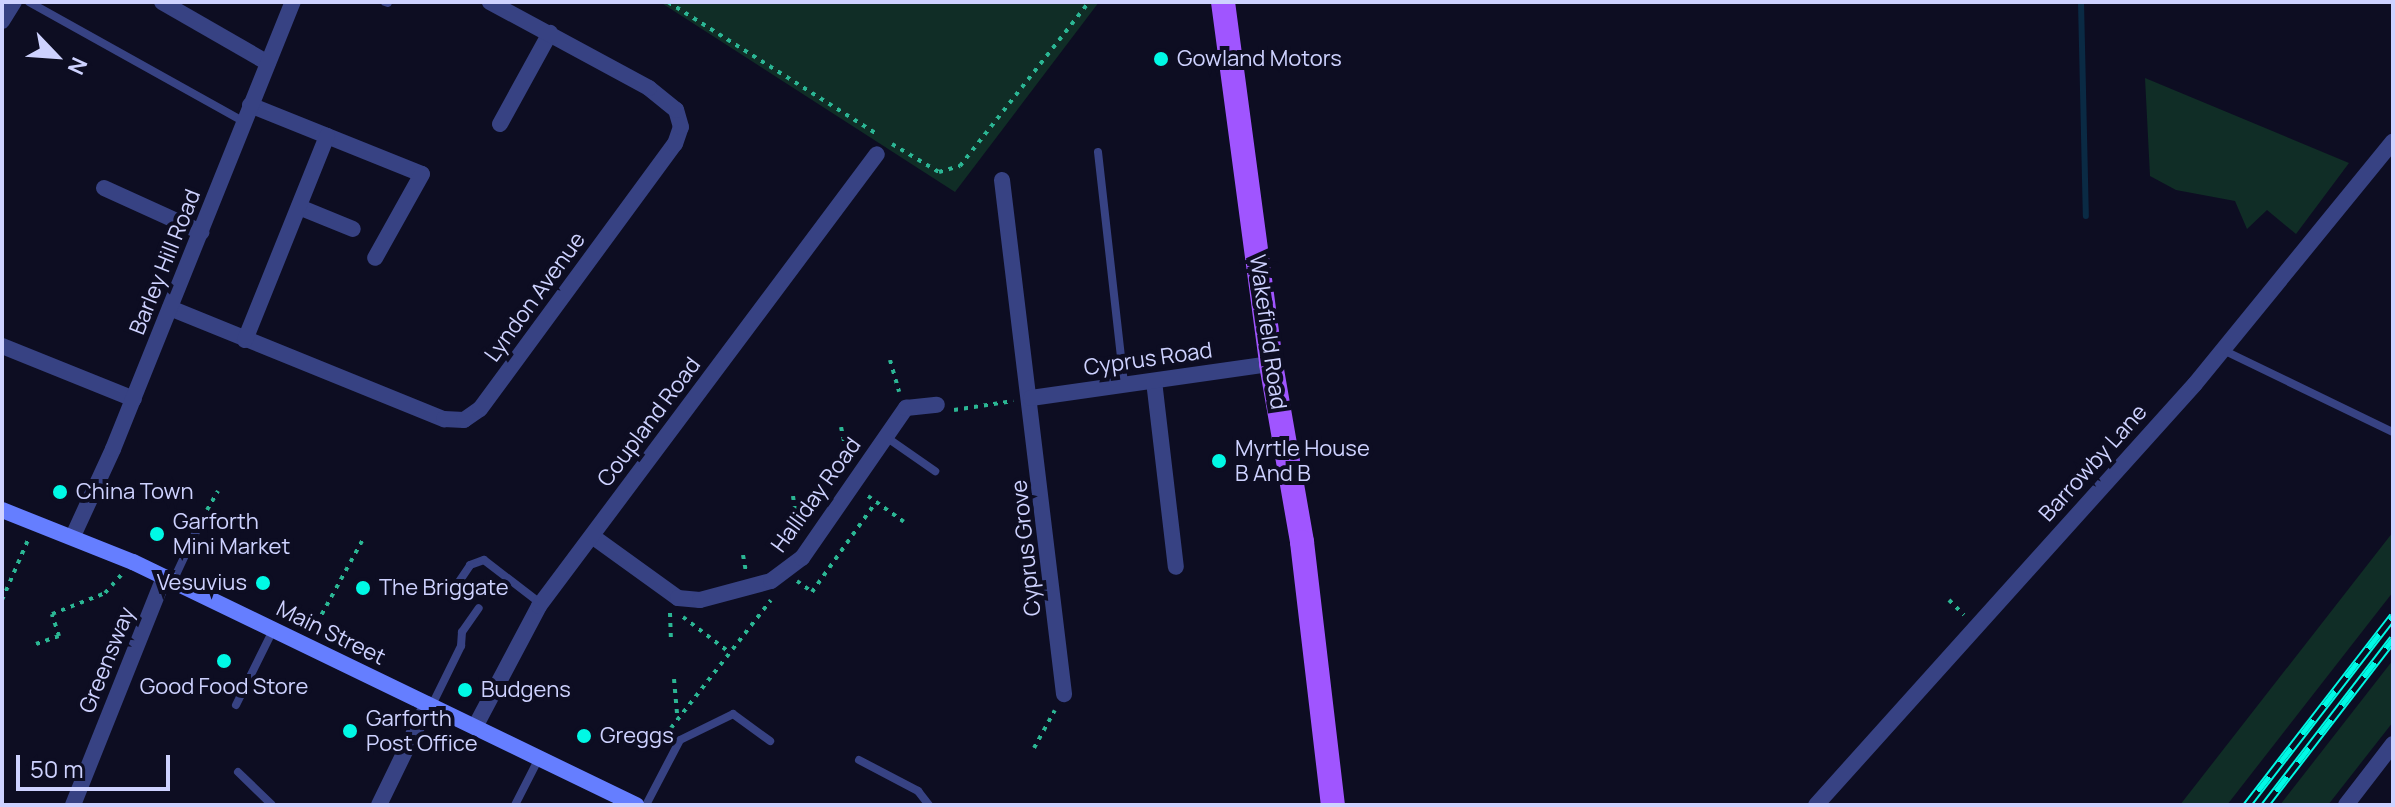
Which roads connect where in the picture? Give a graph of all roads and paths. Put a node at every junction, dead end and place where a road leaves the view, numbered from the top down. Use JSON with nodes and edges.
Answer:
{"nodes":[{"id":1,"x":14,"y":2,"type":"edge"},
{"id":2,"x":29,"y":2,"type":"edge"},
{"id":3,"x":162,"y":2,"type":"edge"},
{"id":4,"x":293,"y":2,"type":"edge"},
{"id":5,"x":490,"y":2,"type":"edge"},
{"id":6,"x":668,"y":2,"type":"edge"},
{"id":7,"x":1089,"y":2,"type":"edge"},
{"id":8,"x":1223,"y":2,"type":"edge"},
{"id":9,"x":2,"y":21,"type":"edge"},
{"id":10,"x":550,"y":33,"type":"junction"},
{"id":11,"x":268,"y":63,"type":"junction"},
{"id":12,"x":250,"y":105,"type":"junction"},
{"id":13,"x":243,"y":121,"type":"junction"},
{"id":14,"x":500,"y":124,"type":"dead end"},
{"id":15,"x":327,"y":136,"type":"junction"},
{"id":16,"x":2393,"y":141,"type":"edge"},
{"id":17,"x":1098,"y":152,"type":"dead end"},
{"id":18,"x":877,"y":154,"type":"dead end"},
{"id":19,"x":1002,"y":180,"type":"dead end"},
{"id":20,"x":104,"y":188,"type":"dead end"},
{"id":21,"x":299,"y":207,"type":"junction"},
{"id":22,"x":353,"y":229,"type":"dead end"},
{"id":23,"x":201,"y":232,"type":"junction"},
{"id":24,"x":375,"y":258,"type":"dead end"},
{"id":25,"x":170,"y":308,"type":"junction"},
{"id":26,"x":245,"y":340,"type":"junction"},
{"id":27,"x":2,"y":346,"type":"edge"},
{"id":28,"x":2223,"y":350,"type":"junction"},
{"id":29,"x":890,"y":360,"type":"dead end"},
{"id":30,"x":1271,"y":364,"type":"junction"},
{"id":31,"x":1154,"y":381,"type":"junction"},
{"id":32,"x":1124,"y":385,"type":"junction"},
{"id":33,"x":1031,"y":398,"type":"junction"},
{"id":34,"x":134,"y":399,"type":"junction"},
{"id":35,"x":937,"y":405,"type":"joint"},
{"id":36,"x":906,"y":408,"type":"junction"},
{"id":37,"x":841,"y":427,"type":"dead end"},
{"id":38,"x":2393,"y":432,"type":"edge"},
{"id":39,"x":886,"y":437,"type":"junction"},
{"id":40,"x":935,"y":471,"type":"dead end"},
{"id":41,"x":857,"y":478,"type":"junction"},
{"id":42,"x":218,"y":491,"type":"dead end"},
{"id":43,"x":793,"y":496,"type":"dead end"},
{"id":44,"x":876,"y":502,"type":"junction"},
{"id":45,"x":2,"y":510,"type":"edge"},
{"id":46,"x":202,"y":519,"type":"joint"},
{"id":47,"x":904,"y":522,"type":"dead end"},
{"id":48,"x":35,"y":523,"type":"junction"},
{"id":49,"x":73,"y":536,"type":"junction"},
{"id":50,"x":592,"y":536,"type":"junction"},
{"id":51,"x":362,"y":541,"type":"dead end"},
{"id":52,"x":812,"y":544,"type":"junction"},
{"id":53,"x":133,"y":562,"type":"junction"},
{"id":54,"x":1176,"y":567,"type":"dead end"},
{"id":55,"x":788,"y":574,"type":"junction"},
{"id":56,"x":169,"y":579,"type":"junction"},
{"id":57,"x":450,"y":595,"type":"dead end"},
{"id":58,"x":2,"y":600,"type":"edge"},
{"id":59,"x":1949,"y":600,"type":"dead end"},
{"id":60,"x":540,"y":603,"type":"junction"},
{"id":61,"x":479,"y":608,"type":"dead end"},
{"id":62,"x":1974,"y":625,"type":"junction"},
{"id":63,"x":273,"y":629,"type":"junction"},
{"id":64,"x":671,"y":642,"type":"dead end"},
{"id":65,"x":36,"y":644,"type":"dead end"},
{"id":66,"x":305,"y":645,"type":"junction"},
{"id":67,"x":729,"y":652,"type":"junction"},
{"id":68,"x":674,"y":679,"type":"dead end"},
{"id":69,"x":1064,"y":694,"type":"joint"},
{"id":70,"x":236,"y":705,"type":"dead end"},
{"id":71,"x":430,"y":705,"type":"junction"},
{"id":72,"x":677,"y":718,"type":"junction"},
{"id":73,"x":475,"y":727,"type":"junction"},
{"id":74,"x":770,"y":741,"type":"dead end"},
{"id":75,"x":2393,"y":744,"type":"edge"},
{"id":76,"x":1034,"y":748,"type":"dead end"},
{"id":77,"x":675,"y":750,"type":"junction"},
{"id":78,"x":539,"y":758,"type":"junction"},
{"id":79,"x":859,"y":760,"type":"dead end"},
{"id":80,"x":238,"y":772,"type":"dead end"},
{"id":81,"x":73,"y":805,"type":"edge"},
{"id":82,"x":272,"y":805,"type":"edge"},
{"id":83,"x":379,"y":805,"type":"edge"},
{"id":84,"x":515,"y":805,"type":"edge"},
{"id":85,"x":636,"y":805,"type":"edge"},
{"id":86,"x":646,"y":805,"type":"edge"},
{"id":87,"x":929,"y":805,"type":"edge"},
{"id":88,"x":1333,"y":805,"type":"edge"},
{"id":89,"x":1816,"y":805,"type":"edge"},
{"id":90,"x":2346,"y":805,"type":"edge"}],
"edges":[{"from":1,"to":9,"type":"street"},
{"from":2,"to":13,"type":"lane"},
{"from":3,"to":11,"type":"street"},
{"from":4,"to":11,"type":"street","name":"Barley Hill Road"},
{"from":5,"to":10,"type":"street","name":"Lyndon Avenue"},
{"from":6,"to":7,"type":"path"},
{"from":8,"to":30,"type":"main road","name":"Wakefield Road"},
{"from":10,"to":14,"type":"street"},
{"from":10,"to":26,"type":"street","name":"Lyndon Avenue"},
{"from":11,"to":12,"type":"street","name":"Barley Hill Road"},
{"from":12,"to":13,"type":"street","name":"Barley Hill Road"},
{"from":12,"to":15,"type":"street"},
{"from":13,"to":23,"type":"street","name":"Barley Hill Road"},
{"from":15,"to":21,"type":"street"},
{"from":15,"to":24,"type":"street"},
{"from":16,"to":28,"type":"street","name":"Barrowby Lane"},
{"from":17,"to":32,"type":"lane"},
{"from":18,"to":50,"type":"street","name":"Coupland Road"},
{"from":19,"to":33,"type":"street","name":"Cyprus Grove"},
{"from":20,"to":23,"type":"street"},
{"from":21,"to":22,"type":"street"},
{"from":21,"to":26,"type":"street"},
{"from":23,"to":25,"type":"street","name":"Barley Hill Road"},
{"from":25,"to":26,"type":"street","name":"Lyndon Avenue"},
{"from":25,"to":34,"type":"street","name":"Barley Hill Road"},
{"from":27,"to":34,"type":"street"},
{"from":28,"to":38,"type":"lane"},
{"from":28,"to":62,"type":"street","name":"Barrowby Lane"},
{"from":29,"to":36,"type":"path"},
{"from":30,"to":31,"type":"street","name":"Cyprus Road"},
{"from":30,"to":88,"type":"main road","name":"Wakefield Road"},
{"from":31,"to":32,"type":"street","name":"Cyprus Road"},
{"from":31,"to":54,"type":"street"},
{"from":32,"to":33,"type":"street","name":"Cyprus Road"},
{"from":33,"to":35,"type":"path"},
{"from":33,"to":69,"type":"street","name":"Cyprus Grove"},
{"from":34,"to":49,"type":"street","name":"Barley Hill Road"},
{"from":35,"to":36,"type":"street"},
{"from":36,"to":39,"type":"street","name":"Halliday Road"},
{"from":37,"to":41,"type":"path"},
{"from":39,"to":40,"type":"lane"},
{"from":39,"to":41,"type":"street","name":"Halliday Road"},
{"from":41,"to":44,"type":"path"},
{"from":41,"to":52,"type":"street","name":"Halliday Road"},
{"from":42,"to":46,"type":"path"},
{"from":43,"to":52,"type":"path"},
{"from":44,"to":47,"type":"path"},
{"from":44,"to":55,"type":"path"},
{"from":45,"to":48,"type":"main road","name":"Main Street"},
{"from":46,"to":56,"type":"lane"},
{"from":48,"to":49,"type":"main road","name":"Main Street"},
{"from":48,"to":58,"type":"path"},
{"from":49,"to":53,"type":"main road","name":"Main Street"},
{"from":50,"to":55,"type":"street","name":"Halliday Road"},
{"from":50,"to":60,"type":"street","name":"Coupland Road"},
{"from":51,"to":66,"type":"path"},
{"from":52,"to":55,"type":"street","name":"Halliday Road"},
{"from":53,"to":56,"type":"main road","name":"Main Street"},
{"from":53,"to":65,"type":"path"},
{"from":55,"to":67,"type":"path"},
{"from":56,"to":63,"type":"main road","name":"Main Street"},
{"from":56,"to":81,"type":"street","name":"Greensway"},
{"from":57,"to":60,"type":"lane"},
{"from":59,"to":62,"type":"path"},
{"from":60,"to":73,"type":"street","name":"Coupland Road"},
{"from":61,"to":71,"type":"lane"},
{"from":62,"to":89,"type":"street","name":"Barrowby Lane"},
{"from":63,"to":66,"type":"main road","name":"Main Street"},
{"from":63,"to":70,"type":"lane"},
{"from":64,"to":67,"type":"path"},
{"from":66,"to":71,"type":"main road","name":"Main Street"},
{"from":67,"to":72,"type":"path"},
{"from":68,"to":72,"type":"path"},
{"from":69,"to":76,"type":"path"},
{"from":71,"to":73,"type":"main road","name":"Main Street"},
{"from":71,"to":83,"type":"street"},
{"from":72,"to":77,"type":"path"},
{"from":73,"to":78,"type":"main road","name":"Main Street"},
{"from":74,"to":77,"type":"lane"},
{"from":75,"to":90,"type":"street"},
{"from":77,"to":86,"type":"lane"},
{"from":78,"to":84,"type":"lane"},
{"from":78,"to":85,"type":"main road","name":"Main Street"},
{"from":79,"to":87,"type":"lane"},
{"from":80,"to":82,"type":"lane"}]}
